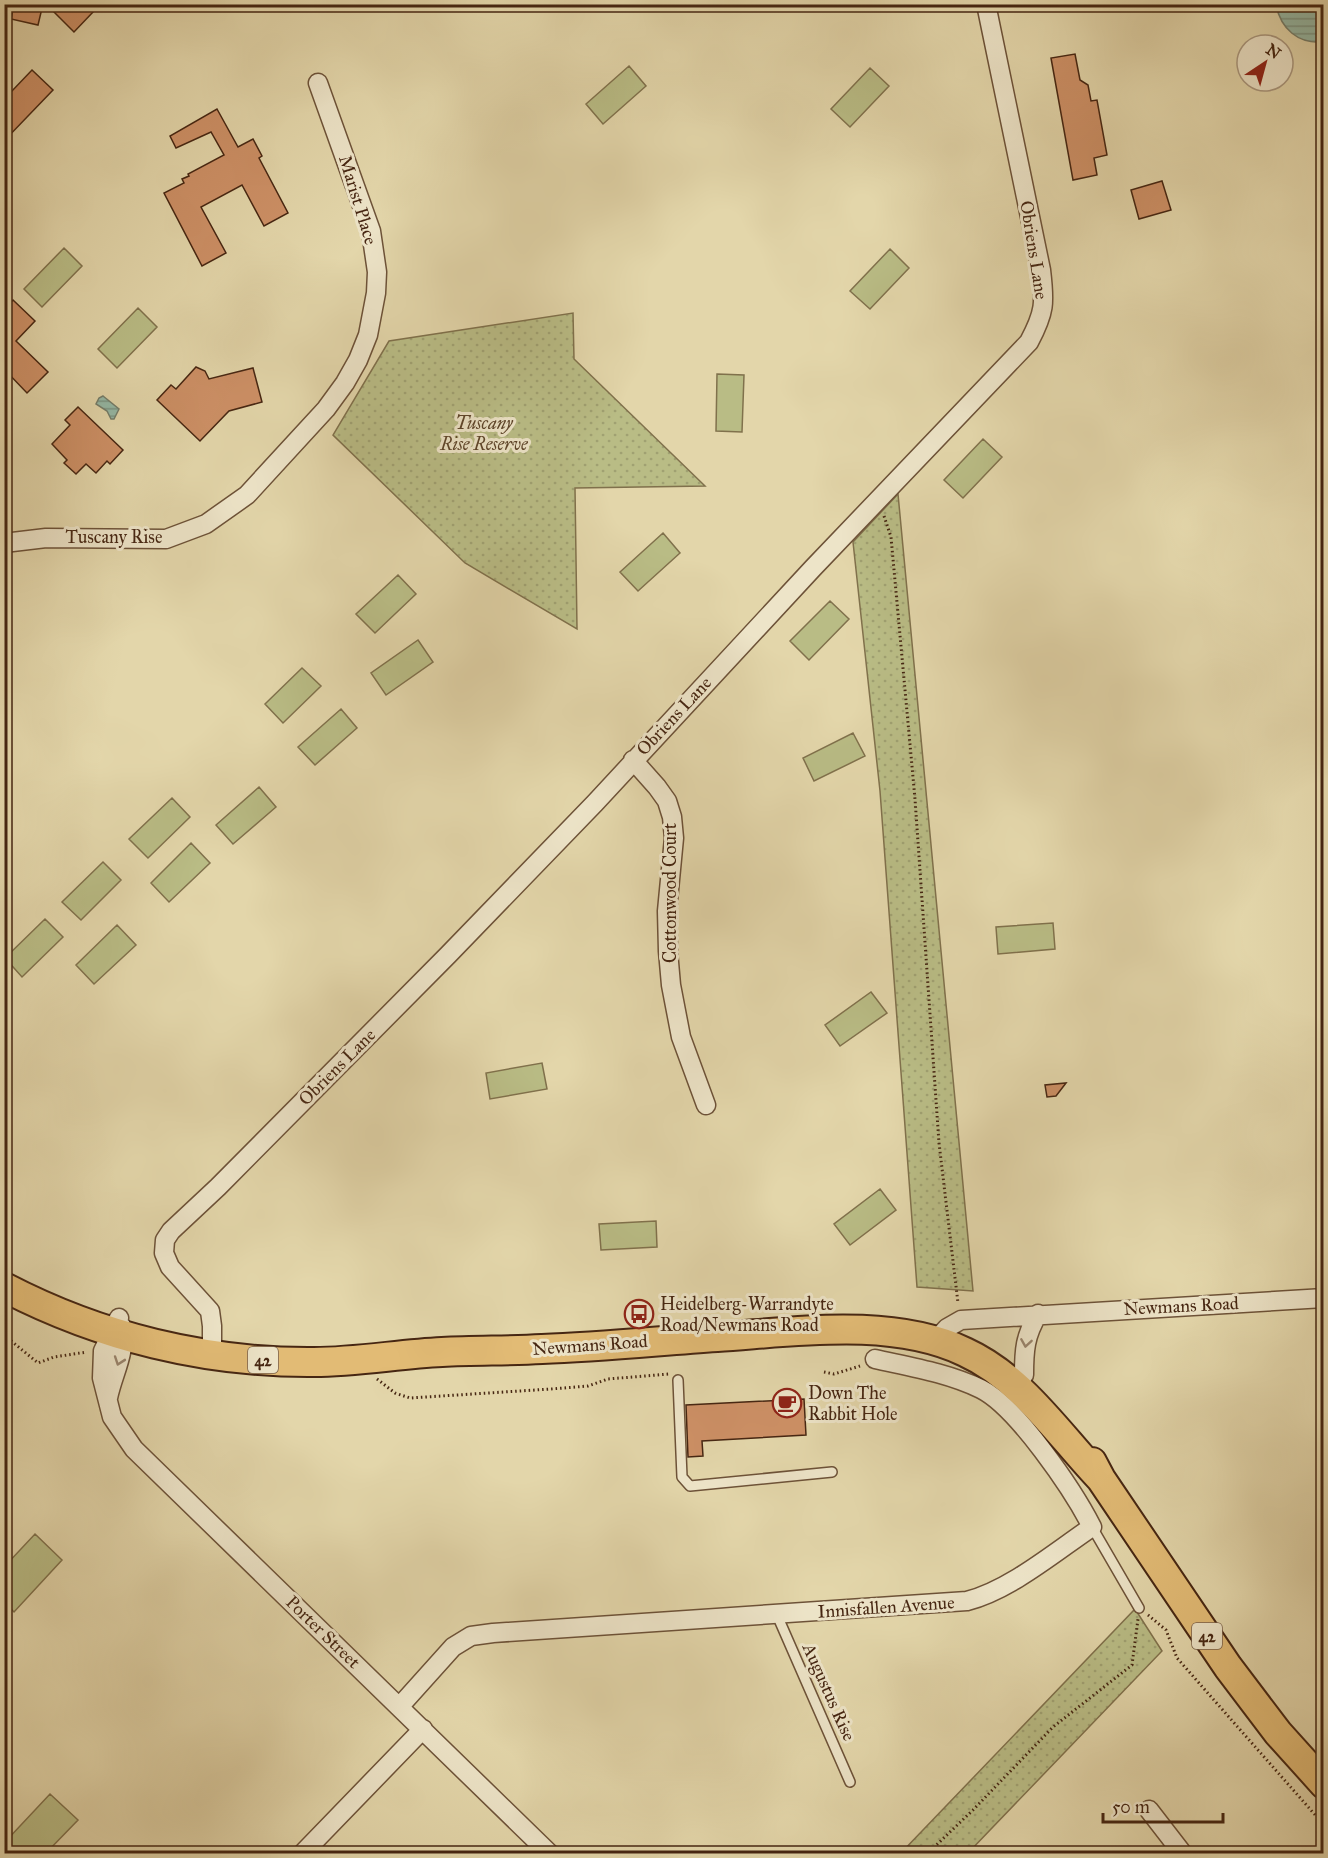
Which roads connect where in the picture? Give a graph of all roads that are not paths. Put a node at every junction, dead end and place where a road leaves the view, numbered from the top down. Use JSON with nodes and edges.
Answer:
{"nodes":[{"id":1,"x":986,"y":4,"type":"edge"},
{"id":2,"x":318,"y":82,"type":"dead end"},
{"id":3,"x":297,"y":442,"type":"joint"},
{"id":4,"x":4,"y":543,"type":"edge"},
{"id":5,"x":633,"y":760,"type":"junction"},
{"id":6,"x":706,"y":1105,"type":"dead end"},
{"id":7,"x":4,"y":1272,"type":"edge"},
{"id":8,"x":4,"y":1287,"type":"edge"},
{"id":9,"x":1323,"y":1298,"type":"edge"},
{"id":10,"x":1038,"y":1314,"type":"junction"},
{"id":11,"x":948,"y":1329,"type":"junction"},
{"id":12,"x":118,"y":1330,"type":"junction"},
{"id":13,"x":211,"y":1347,"type":"junction"},
{"id":14,"x":875,"y":1359,"type":"road end"},
{"id":15,"x":1024,"y":1375,"type":"junction"},
{"id":16,"x":678,"y":1380,"type":"dead end"},
{"id":17,"x":832,"y":1472,"type":"dead end"},
{"id":18,"x":1101,"y":1479,"type":"junction"},
{"id":19,"x":1092,"y":1527,"type":"junction"},
{"id":20,"x":1139,"y":1608,"type":"road end"},
{"id":21,"x":777,"y":1615,"type":"junction"},
{"id":22,"x":400,"y":1706,"type":"junction"},
{"id":23,"x":423,"y":1729,"type":"junction"},
{"id":24,"x":850,"y":1782,"type":"dead end"},
{"id":25,"x":1323,"y":1784,"type":"edge"},
{"id":26,"x":1149,"y":1810,"type":"dead end"},
{"id":27,"x":302,"y":1854,"type":"edge"},
{"id":28,"x":550,"y":1854,"type":"edge"},
{"id":29,"x":1183,"y":1854,"type":"edge"}],
"edges":[{"from":1,"to":5,"type":"street","name":"Obriens Lane"},
{"from":2,"to":3,"type":"street","name":"Marist Place"},
{"from":3,"to":4,"type":"street","name":"Tuscany Rise"},
{"from":5,"to":6,"type":"street","name":"Cottonwood Court"},
{"from":5,"to":13,"type":"street","name":"Obriens Lane"},
{"from":7,"to":12,"type":"main road","number":"42"},
{"from":8,"to":12,"type":"main road","number":"42"},
{"from":9,"to":10,"type":"street","name":"Newmans Road"},
{"from":10,"to":11,"type":"street","name":"Newmans Road"},
{"from":10,"to":15,"type":"street","one_way":true},
{"from":11,"to":13,"type":"main road","name":"Newmans Road","number":"42"},
{"from":11,"to":15,"type":"main road","number":"42"},
{"from":11,"to":18,"type":"main road","number":"42"},
{"from":12,"to":13,"type":"main road","name":"Newmans Road","number":"42"},
{"from":12,"to":22,"type":"street","name":"Porter Street"},
{"from":14,"to":19,"type":"street"},
{"from":15,"to":18,"type":"main road","number":"42"},
{"from":16,"to":17,"type":"lane"},
{"from":18,"to":25,"type":"main road","number":"42"},
{"from":19,"to":20,"type":"lane"},
{"from":19,"to":21,"type":"street","name":"Innisfallen Avenue"},
{"from":21,"to":22,"type":"street","name":"Innisfallen Avenue"},
{"from":21,"to":24,"type":"lane","name":"Augustus Rise"},
{"from":22,"to":23,"type":"street","name":"Porter Street"},
{"from":23,"to":27,"type":"street"},
{"from":23,"to":28,"type":"street","name":"Porter Street"},
{"from":26,"to":29,"type":"street"}]}
